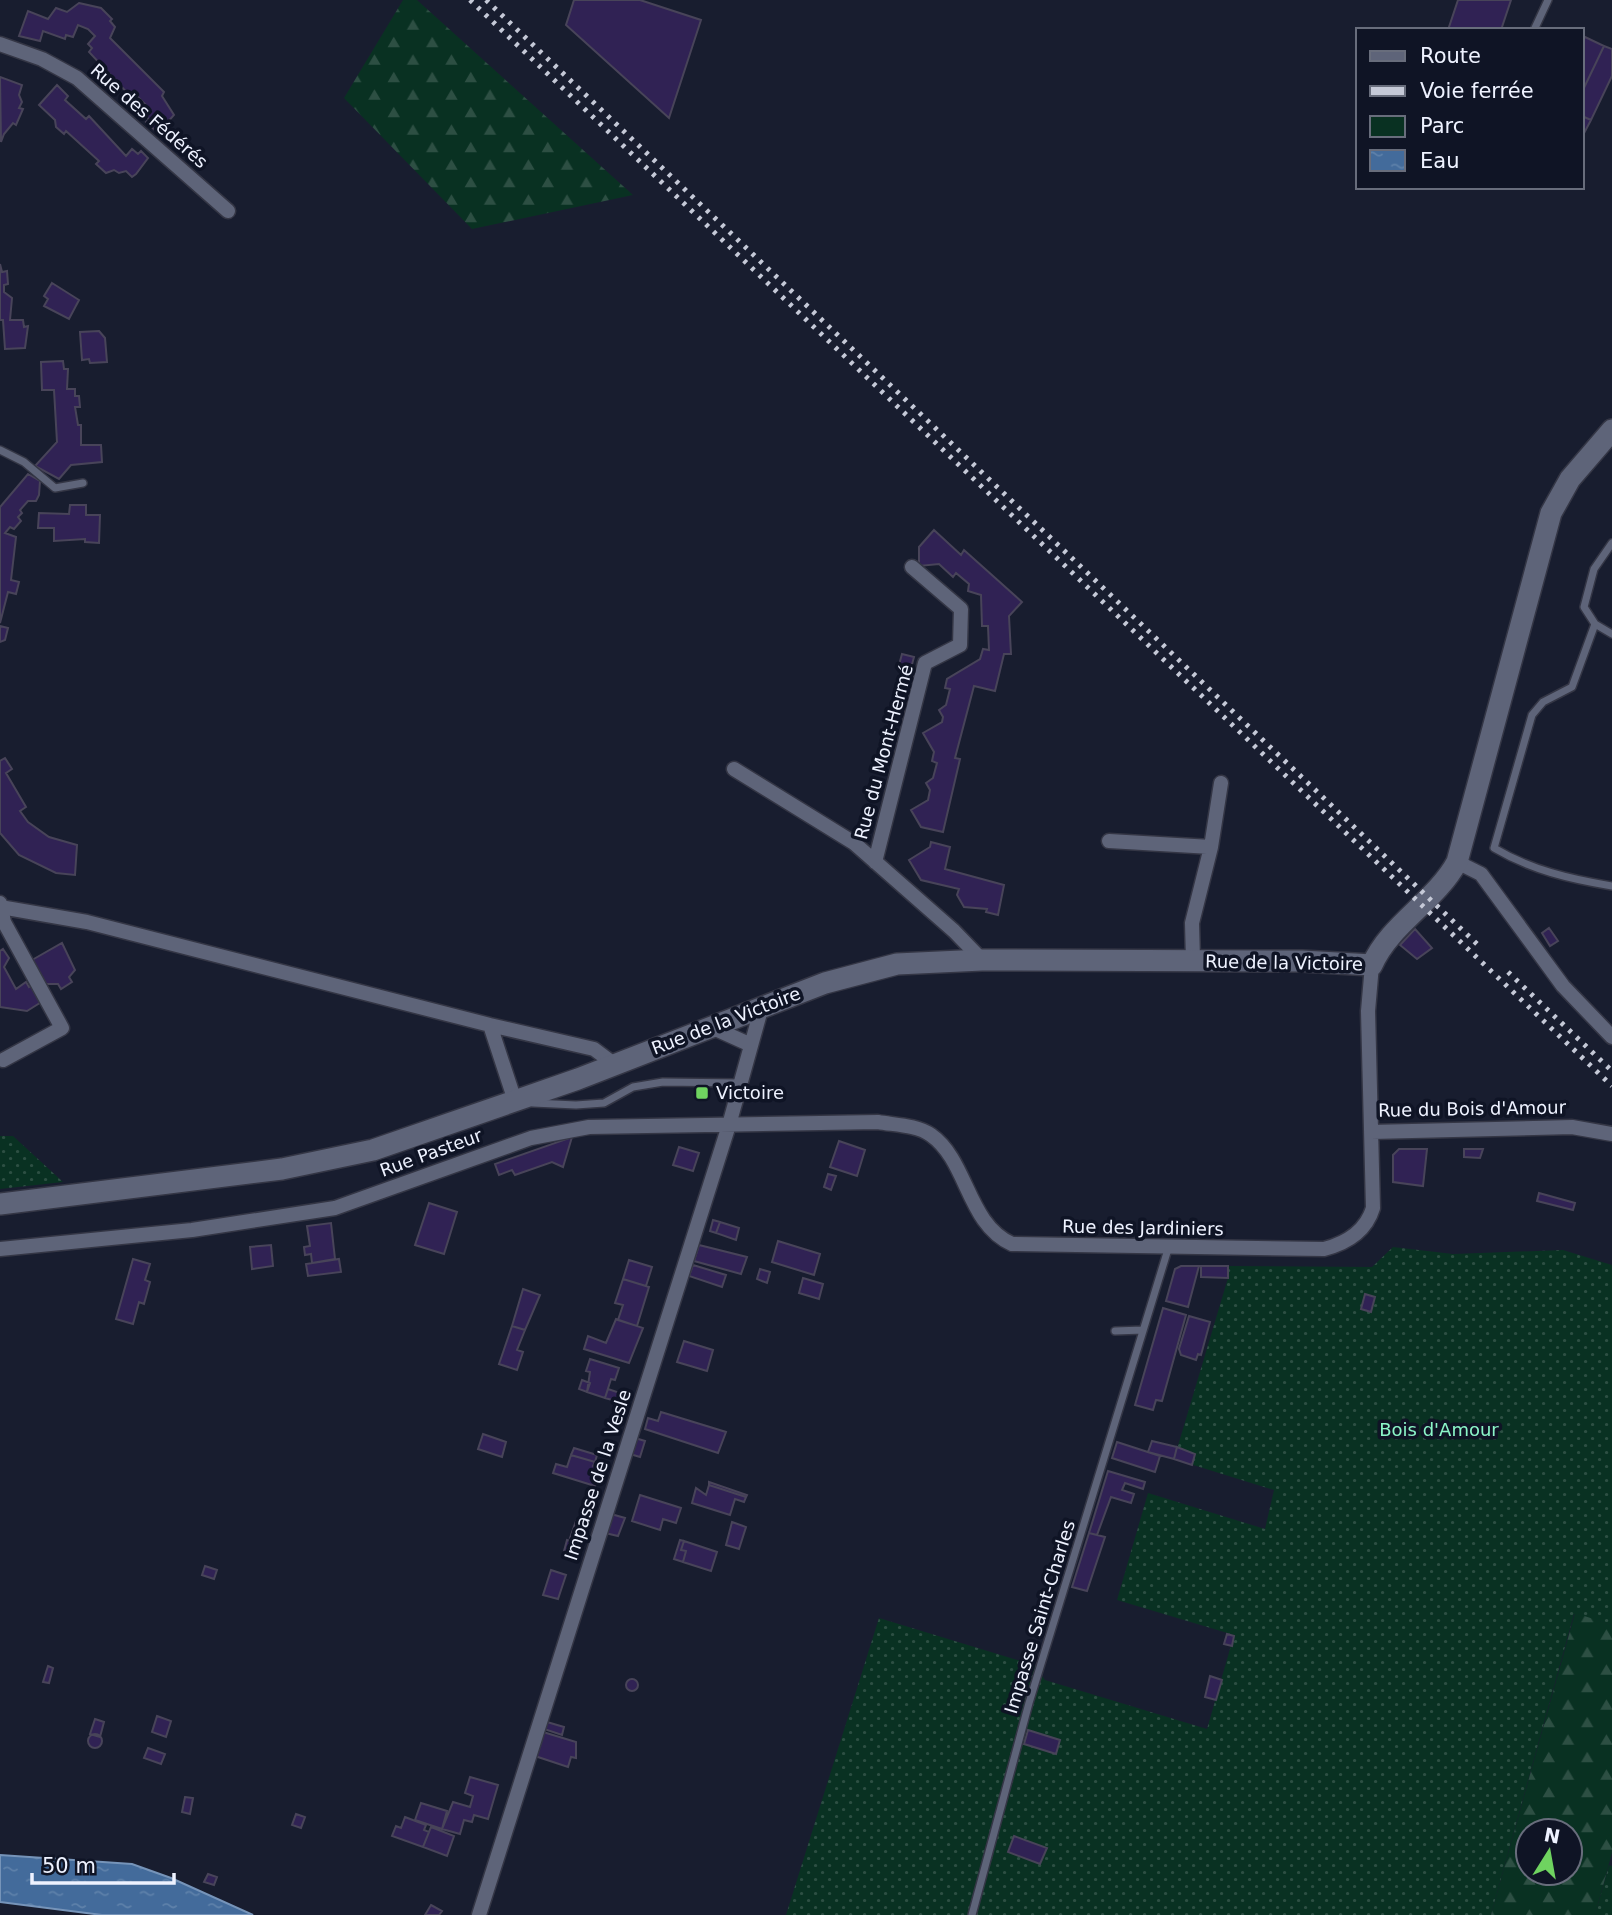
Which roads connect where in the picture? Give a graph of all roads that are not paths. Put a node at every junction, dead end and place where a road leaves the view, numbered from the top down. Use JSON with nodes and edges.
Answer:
{"nodes":[{"id":1,"x":1548,"y":0,"type":"edge"},
{"id":2,"x":1535,"y":28,"type":"edge"},
{"id":3,"x":0,"y":44,"type":"edge"},
{"id":4,"x":228,"y":211,"type":"dead end"},
{"id":5,"x":1612,"y":430,"type":"edge"},
{"id":6,"x":0,"y":450,"type":"edge"},
{"id":7,"x":83,"y":483,"type":"dead end"},
{"id":8,"x":1612,"y":543,"type":"edge"},
{"id":9,"x":912,"y":567,"type":"dead end"},
{"id":10,"x":1595,"y":624,"type":"junction"},
{"id":11,"x":1612,"y":634,"type":"edge"},
{"id":12,"x":734,"y":769,"type":"dead end"},
{"id":13,"x":1221,"y":783,"type":"dead end"},
{"id":14,"x":1109,"y":841,"type":"dead end"},
{"id":15,"x":1211,"y":847,"type":"junction"},
{"id":16,"x":875,"y":862,"type":"junction"},
{"id":17,"x":1457,"y":862,"type":"junction"},
{"id":18,"x":1612,"y":887,"type":"edge"},
{"id":19,"x":0,"y":906,"type":"edge"},
{"id":20,"x":982,"y":960,"type":"junction"},
{"id":21,"x":1193,"y":960,"type":"junction"},
{"id":22,"x":1372,"y":965,"type":"junction"},
{"id":23,"x":762,"y":1006,"type":"junction"},
{"id":24,"x":490,"y":1025,"type":"junction"},
{"id":25,"x":709,"y":1026,"type":"junction"},
{"id":26,"x":1612,"y":1037,"type":"edge"},
{"id":27,"x":751,"y":1045,"type":"junction"},
{"id":28,"x":3,"y":1060,"type":"dead end"},
{"id":29,"x":614,"y":1064,"type":"junction"},
{"id":30,"x":741,"y":1083,"type":"junction"},
{"id":31,"x":515,"y":1101,"type":"junction"},
{"id":32,"x":878,"y":1122,"type":"joint"},
{"id":33,"x":729,"y":1125,"type":"junction"},
{"id":34,"x":1371,"y":1132,"type":"junction"},
{"id":35,"x":1612,"y":1134,"type":"edge"},
{"id":36,"x":0,"y":1204,"type":"edge"},
{"id":37,"x":1169,"y":1246,"type":"junction"},
{"id":38,"x":0,"y":1250,"type":"edge"},
{"id":39,"x":1143,"y":1330,"type":"junction"},
{"id":40,"x":1115,"y":1331,"type":"dead end"},
{"id":41,"x":479,"y":1915,"type":"edge"},
{"id":42,"x":972,"y":1915,"type":"edge"}],
"edges":[{"from":1,"to":2,"type":"lane"},
{"from":3,"to":4,"type":"street","name":"Rue des Fédérés"},
{"from":5,"to":17,"type":"street","name":"Rue de la Victoire"},
{"from":6,"to":7,"type":"lane"},
{"from":8,"to":10,"type":"lane"},
{"from":9,"to":16,"type":"street","name":"Rue du Mont-Hermé"},
{"from":10,"to":11,"type":"lane"},
{"from":10,"to":18,"type":"lane"},
{"from":12,"to":16,"type":"street"},
{"from":13,"to":15,"type":"street"},
{"from":14,"to":15,"type":"street"},
{"from":15,"to":21,"type":"street"},
{"from":16,"to":20,"type":"street"},
{"from":17,"to":22,"type":"street","name":"Rue de la Victoire"},
{"from":17,"to":26,"type":"street"},
{"from":19,"to":24,"type":"street"},
{"from":19,"to":28,"type":"street"},
{"from":20,"to":21,"type":"street","name":"Rue de la Victoire"},
{"from":20,"to":23,"type":"street","name":"Rue de la Victoire"},
{"from":21,"to":22,"type":"street","name":"Rue de la Victoire"},
{"from":22,"to":34,"type":"street","name":"Rue du Bois d'Amour"},
{"from":23,"to":25,"type":"street","name":"Rue de la Victoire"},
{"from":23,"to":27,"type":"street","name":"Impasse de la Vesle"},
{"from":24,"to":29,"type":"street"},
{"from":24,"to":31,"type":"street"},
{"from":25,"to":27,"type":"street"},
{"from":25,"to":29,"type":"street","name":"Rue de la Victoire"},
{"from":27,"to":30,"type":"street","name":"Impasse de la Vesle"},
{"from":29,"to":31,"type":"street","name":"Rue de la Victoire"},
{"from":30,"to":31,"type":"lane"},
{"from":30,"to":33,"type":"street","name":"Impasse de la Vesle"},
{"from":31,"to":36,"type":"street","name":"Rue de la Victoire"},
{"from":32,"to":33,"type":"street","name":"Rue Pasteur"},
{"from":32,"to":37,"type":"street","name":"Rue des Jardiniers"},
{"from":33,"to":38,"type":"street","name":"Rue Pasteur"},
{"from":33,"to":41,"type":"street","name":"Impasse de la Vesle"},
{"from":34,"to":35,"type":"street","name":"Rue du Bois d'Amour"},
{"from":34,"to":37,"type":"street","name":"Rue des Jardiniers"},
{"from":37,"to":39,"type":"lane","name":"Impasse Saint-Charles"},
{"from":39,"to":40,"type":"lane"},
{"from":39,"to":42,"type":"lane","name":"Impasse Saint-Charles"}]}
